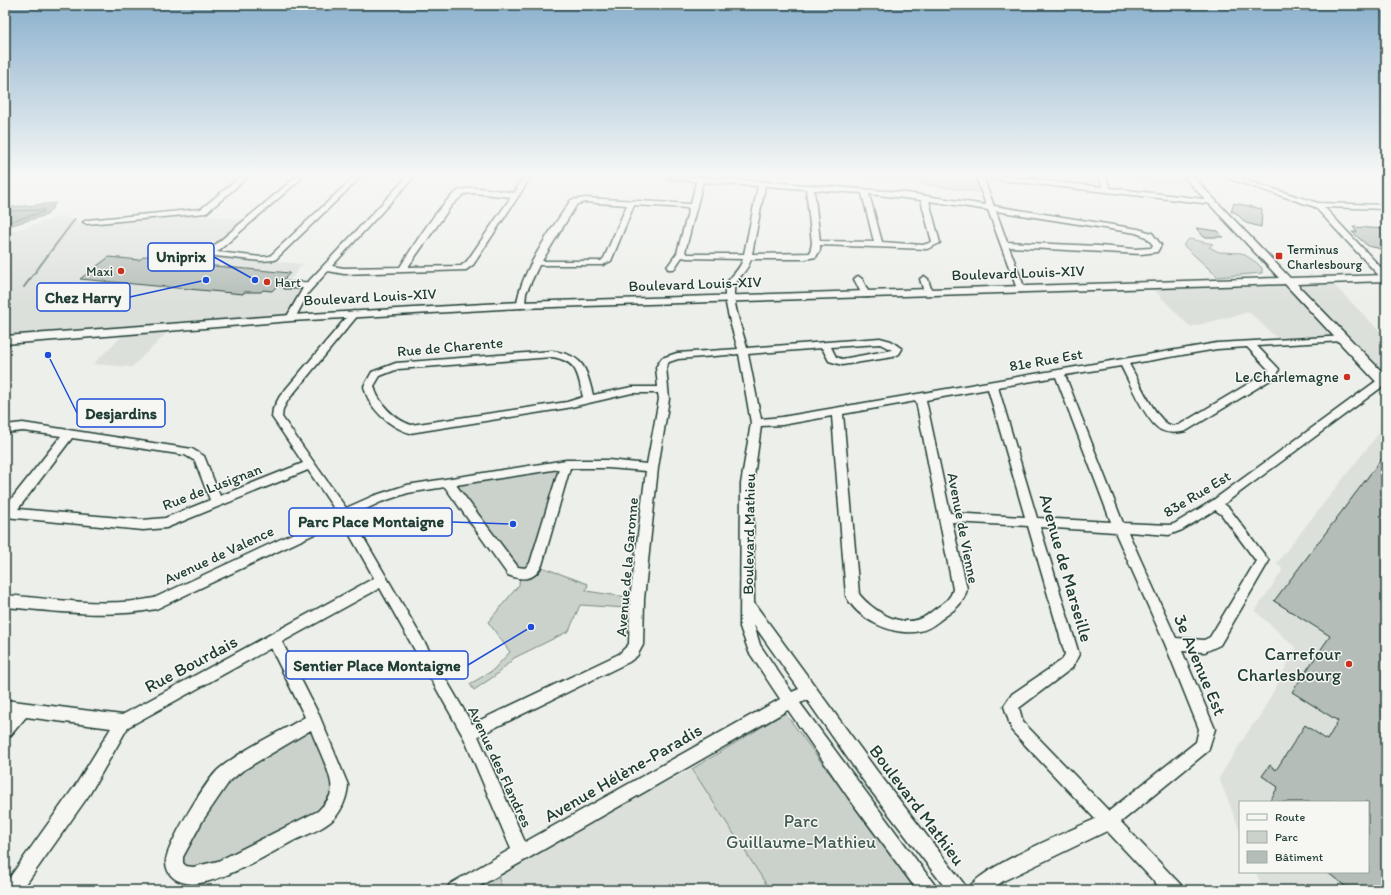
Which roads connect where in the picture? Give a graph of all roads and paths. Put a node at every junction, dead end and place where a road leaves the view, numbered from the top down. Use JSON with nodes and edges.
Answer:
{"nodes":[{"id":1,"x":121,"y":219,"type":"edge"},
{"id":2,"x":252,"y":219,"type":"edge"},
{"id":3,"x":314,"y":219,"type":"edge"},
{"id":4,"x":373,"y":219,"type":"edge"},
{"id":5,"x":438,"y":219,"type":"edge"},
{"id":6,"x":500,"y":219,"type":"edge"},
{"id":7,"x":564,"y":219,"type":"edge"},
{"id":8,"x":624,"y":219,"type":"edge"},
{"id":9,"x":689,"y":219,"type":"edge"},
{"id":10,"x":755,"y":219,"type":"edge"},
{"id":11,"x":813,"y":219,"type":"edge"},
{"id":12,"x":873,"y":219,"type":"edge"},
{"id":13,"x":930,"y":219,"type":"edge"},
{"id":14,"x":995,"y":219,"type":"edge"},
{"id":15,"x":1050,"y":219,"type":"edge"},
{"id":16,"x":1228,"y":219,"type":"edge"},
{"id":17,"x":1330,"y":219,"type":"edge"},
{"id":18,"x":87,"y":222,"type":"dead end"},
{"id":19,"x":816,"y":243,"type":"junction"},
{"id":20,"x":880,"y":244,"type":"junction"},
{"id":21,"x":1004,"y":244,"type":"junction"},
{"id":22,"x":681,"y":253,"type":"junction"},
{"id":23,"x":747,"y":257,"type":"junction"},
{"id":24,"x":537,"y":263,"type":"junction"},
{"id":25,"x":671,"y":267,"type":"dead end"},
{"id":26,"x":327,"y":268,"type":"junction"},
{"id":27,"x":402,"y":270,"type":"junction"},
{"id":28,"x":858,"y":279,"type":"dead end"},
{"id":29,"x":924,"y":279,"type":"dead end"},
{"id":30,"x":1384,"y":280,"type":"edge"},
{"id":31,"x":1288,"y":281,"type":"junction"},
{"id":32,"x":285,"y":285,"type":"dead end"},
{"id":33,"x":311,"y":285,"type":"junction"},
{"id":34,"x":1021,"y":289,"type":"junction"},
{"id":35,"x":928,"y":292,"type":"junction"},
{"id":36,"x":866,"y":294,"type":"junction"},
{"id":37,"x":730,"y":299,"type":"junction"},
{"id":38,"x":521,"y":306,"type":"junction"},
{"id":39,"x":354,"y":314,"type":"junction"},
{"id":40,"x":291,"y":318,"type":"junction"},
{"id":41,"x":1343,"y":338,"type":"junction"},
{"id":42,"x":5,"y":340,"type":"edge"},
{"id":43,"x":825,"y":345,"type":"junction"},
{"id":44,"x":1250,"y":345,"type":"junction"},
{"id":45,"x":743,"y":351,"type":"junction"},
{"id":46,"x":1124,"y":363,"type":"junction"},
{"id":47,"x":1059,"y":372,"type":"junction"},
{"id":48,"x":1384,"y":383,"type":"edge"},
{"id":49,"x":992,"y":385,"type":"junction"},
{"id":50,"x":663,"y":390,"type":"junction"},
{"id":51,"x":920,"y":397,"type":"junction"},
{"id":52,"x":589,"y":399,"type":"junction"},
{"id":53,"x":837,"y":411,"type":"junction"},
{"id":54,"x":756,"y":423,"type":"junction"},
{"id":55,"x":5,"y":429,"type":"edge"},
{"id":56,"x":69,"y":434,"type":"junction"},
{"id":57,"x":566,"y":464,"type":"junction"},
{"id":58,"x":309,"y":465,"type":"junction"},
{"id":59,"x":652,"y":468,"type":"junction"},
{"id":60,"x":449,"y":484,"type":"junction"},
{"id":61,"x":217,"y":504,"type":"junction"},
{"id":62,"x":1216,"y":504,"type":"junction"},
{"id":63,"x":7,"y":512,"type":"edge"},
{"id":64,"x":344,"y":514,"type":"junction"},
{"id":65,"x":946,"y":517,"type":"junction"},
{"id":66,"x":1034,"y":522,"type":"junction"},
{"id":67,"x":1119,"y":527,"type":"junction"},
{"id":68,"x":381,"y":582,"type":"junction"},
{"id":69,"x":5,"y":601,"type":"edge"},
{"id":70,"x":748,"y":606,"type":"junction"},
{"id":71,"x":275,"y":641,"type":"junction"},
{"id":72,"x":1172,"y":644,"type":"junction"},
{"id":73,"x":810,"y":690,"type":"junction"},
{"id":74,"x":790,"y":701,"type":"junction"},
{"id":75,"x":5,"y":707,"type":"edge"},
{"id":76,"x":22,"y":710,"type":"junction"},
{"id":77,"x":314,"y":720,"type":"junction"},
{"id":78,"x":124,"y":722,"type":"junction"},
{"id":79,"x":5,"y":731,"type":"edge"},
{"id":80,"x":470,"y":733,"type":"junction"},
{"id":81,"x":1108,"y":822,"type":"junction"},
{"id":82,"x":522,"y":854,"type":"junction"},
{"id":83,"x":12,"y":890,"type":"edge"},
{"id":84,"x":456,"y":890,"type":"edge"},
{"id":85,"x":928,"y":890,"type":"edge"},
{"id":86,"x":958,"y":890,"type":"edge"},
{"id":87,"x":977,"y":890,"type":"edge"},
{"id":88,"x":1174,"y":890,"type":"edge"}],
"edges":[{"from":1,"to":18,"type":"street"},
{"from":2,"to":3,"type":"street"},
{"from":4,"to":26,"type":"street"},
{"from":5,"to":27,"type":"street"},
{"from":6,"to":27,"type":"street"},
{"from":7,"to":24,"type":"street"},
{"from":8,"to":24,"type":"street"},
{"from":9,"to":22,"type":"street"},
{"from":10,"to":23,"type":"street","name":"Boulevard Mathieu"},
{"from":11,"to":19,"type":"street"},
{"from":12,"to":20,"type":"street"},
{"from":13,"to":20,"type":"street"},
{"from":14,"to":21,"type":"street"},
{"from":15,"to":21,"type":"street"},
{"from":16,"to":31,"type":"main road"},
{"from":17,"to":30,"type":"street"},
{"from":19,"to":20,"type":"street"},
{"from":19,"to":23,"type":"street"},
{"from":21,"to":34,"type":"street"},
{"from":22,"to":23,"type":"street"},
{"from":22,"to":25,"type":"street"},
{"from":23,"to":37,"type":"street","name":"Boulevard Mathieu"},
{"from":24,"to":38,"type":"street"},
{"from":26,"to":27,"type":"street"},
{"from":26,"to":33,"type":"street"},
{"from":28,"to":36,"type":"street"},
{"from":29,"to":35,"type":"street"},
{"from":30,"to":31,"type":"main road","name":"Boulevard Louis-XIV"},
{"from":31,"to":34,"type":"main road","name":"Boulevard Louis-XIV"},
{"from":31,"to":41,"type":"main road"},
{"from":32,"to":33,"type":"street"},
{"from":33,"to":40,"type":"street"},
{"from":34,"to":35,"type":"main road","name":"Boulevard Louis-XIV"},
{"from":35,"to":36,"type":"main road","name":"Boulevard Louis-XIV"},
{"from":36,"to":37,"type":"main road","name":"Boulevard Louis-XIV"},
{"from":37,"to":38,"type":"main road","name":"Boulevard Louis-XIV"},
{"from":37,"to":45,"type":"street","name":"Boulevard Mathieu"},
{"from":38,"to":39,"type":"main road","name":"Boulevard Louis-XIV"},
{"from":39,"to":40,"type":"main road","name":"Boulevard Louis-XIV"},
{"from":39,"to":58,"type":"street","name":"Avenue des Flandres"},
{"from":40,"to":42,"type":"main road","name":"Boulevard Louis-XIV"},
{"from":41,"to":44,"type":"street","name":"81e Rue Est"},
{"from":41,"to":48,"type":"main road"},
{"from":43,"to":43,"type":"street"},
{"from":43,"to":45,"type":"street"},
{"from":44,"to":46,"type":"street","name":"81e Rue Est"},
{"from":44,"to":46,"type":"street"},
{"from":45,"to":50,"type":"street","name":"Avenue de la Garonne"},
{"from":45,"to":54,"type":"street","name":"Boulevard Mathieu"},
{"from":46,"to":47,"type":"street","name":"81e Rue Est"},
{"from":47,"to":49,"type":"street","name":"81e Rue Est"},
{"from":47,"to":67,"type":"street","name":"3e Avenue Est"},
{"from":48,"to":62,"type":"street","name":"83e Rue Est"},
{"from":49,"to":51,"type":"street","name":"81e Rue Est"},
{"from":49,"to":66,"type":"street","name":"Avenue de Marseille"},
{"from":50,"to":52,"type":"street","name":"Rue de Charente"},
{"from":50,"to":59,"type":"street","name":"Avenue de la Garonne"},
{"from":51,"to":53,"type":"street","name":"81e Rue Est"},
{"from":51,"to":65,"type":"street","name":"Avenue de Vienne"},
{"from":52,"to":52,"type":"street","name":"Rue de Charente"},
{"from":53,"to":54,"type":"street","name":"81e Rue Est"},
{"from":53,"to":65,"type":"street","name":"Avenue de Vienne"},
{"from":54,"to":70,"type":"street","name":"Boulevard Mathieu"},
{"from":55,"to":56,"type":"street"},
{"from":56,"to":61,"type":"street"},
{"from":56,"to":63,"type":"street"},
{"from":57,"to":59,"type":"street","name":"Avenue de Valence"},
{"from":57,"to":60,"type":"street","name":"Avenue de Valence"},
{"from":57,"to":60,"type":"street"},
{"from":58,"to":61,"type":"street","name":"Rue de Lusignan"},
{"from":58,"to":64,"type":"street","name":"Avenue des Flandres"},
{"from":59,"to":80,"type":"street","name":"Avenue de la Garonne"},
{"from":60,"to":64,"type":"street","name":"Avenue de Valence"},
{"from":61,"to":63,"type":"street","name":"Rue de Lusignan"},
{"from":62,"to":67,"type":"street","name":"83e Rue Est"},
{"from":62,"to":72,"type":"street"},
{"from":64,"to":68,"type":"street","name":"Avenue des Flandres"},
{"from":64,"to":69,"type":"street","name":"Avenue de Valence"},
{"from":65,"to":66,"type":"street","name":"83e Rue Est"},
{"from":66,"to":67,"type":"street","name":"83e Rue Est"},
{"from":66,"to":81,"type":"street","name":"Avenue de Marseille"},
{"from":67,"to":72,"type":"street","name":"3e Avenue Est"},
{"from":68,"to":71,"type":"street","name":"Rue Bourdais"},
{"from":68,"to":80,"type":"street","name":"Avenue des Flandres"},
{"from":70,"to":73,"type":"street","name":"Boulevard Mathieu"},
{"from":70,"to":74,"type":"street","name":"Boulevard Mathieu"},
{"from":71,"to":77,"type":"street"},
{"from":71,"to":78,"type":"street","name":"Rue Bourdais"},
{"from":72,"to":81,"type":"street","name":"3e Avenue Est"},
{"from":73,"to":74,"type":"street","name":"Avenue Hélène-Paradis"},
{"from":73,"to":86,"type":"street","name":"Boulevard Mathieu"},
{"from":74,"to":82,"type":"street","name":"Avenue Hélène-Paradis"},
{"from":74,"to":85,"type":"street","name":"Boulevard Mathieu"},
{"from":75,"to":76,"type":"street"},
{"from":76,"to":78,"type":"street"},
{"from":76,"to":79,"type":"street"},
{"from":77,"to":77,"type":"street"},
{"from":78,"to":83,"type":"street"},
{"from":80,"to":82,"type":"street","name":"Avenue des Flandres"},
{"from":81,"to":87,"type":"street","name":"3e Avenue Est"},
{"from":81,"to":88,"type":"street","name":"Avenue de Marseille"},
{"from":82,"to":84,"type":"street","name":"Avenue Hélène-Paradis"}]}
